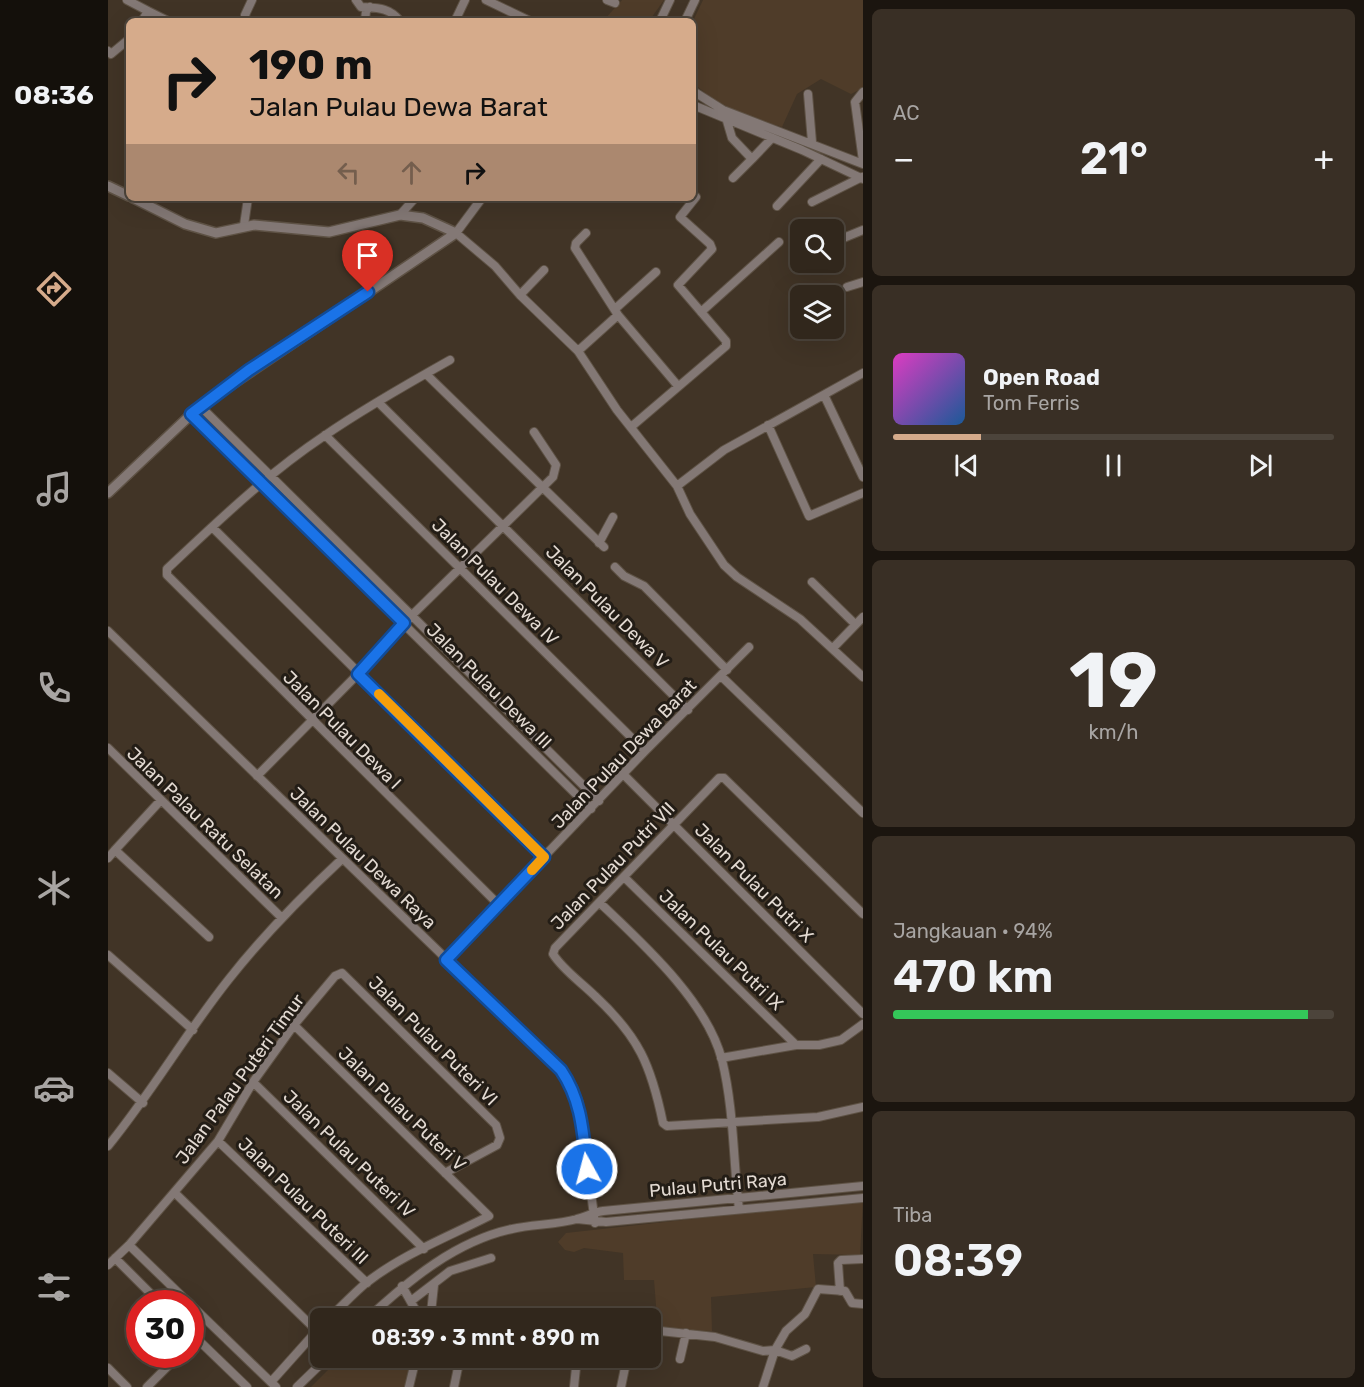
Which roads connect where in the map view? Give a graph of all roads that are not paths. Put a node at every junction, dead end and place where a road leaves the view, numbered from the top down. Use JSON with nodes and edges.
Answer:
{"nodes":[{"id":1,"x":127,"y":0,"type":"edge"},
{"id":2,"x":252,"y":0,"type":"edge"},
{"id":3,"x":356,"y":0,"type":"edge"},
{"id":4,"x":465,"y":0,"type":"edge"},
{"id":5,"x":486,"y":0,"type":"edge"},
{"id":6,"x":670,"y":0,"type":"edge"},
{"id":7,"x":695,"y":0,"type":"edge"},
{"id":8,"x":375,"y":5,"type":"edge"},
{"id":9,"x":148,"y":11,"type":"junction"},
{"id":10,"x":144,"y":18,"type":"edge"},
{"id":11,"x":162,"y":18,"type":"edge"},
{"id":12,"x":246,"y":18,"type":"edge"},
{"id":13,"x":365,"y":18,"type":"edge"},
{"id":14,"x":397,"y":18,"type":"edge"},
{"id":15,"x":456,"y":18,"type":"edge"},
{"id":16,"x":524,"y":18,"type":"edge"},
{"id":17,"x":661,"y":18,"type":"edge"},
{"id":18,"x":686,"y":18,"type":"edge"},
{"id":19,"x":126,"y":42,"type":"edge"},
{"id":20,"x":108,"y":51,"type":"edge"},
{"id":21,"x":863,"y":92,"type":"edge"},
{"id":22,"x":696,"y":93,"type":"edge"},
{"id":23,"x":808,"y":94,"type":"dead end"},
{"id":24,"x":696,"y":106,"type":"edge"},
{"id":25,"x":727,"y":121,"type":"junction"},
{"id":26,"x":771,"y":139,"type":"junction"},
{"id":27,"x":808,"y":141,"type":"junction"},
{"id":28,"x":862,"y":146,"type":"edge"},
{"id":29,"x":802,"y":150,"type":"junction"},
{"id":30,"x":752,"y":159,"type":"junction"},
{"id":31,"x":821,"y":159,"type":"junction"},
{"id":32,"x":863,"y":162,"type":"edge"},
{"id":33,"x":733,"y":178,"type":"dead end"},
{"id":34,"x":862,"y":178,"type":"edge"},
{"id":35,"x":108,"y":186,"type":"edge"},
{"id":36,"x":126,"y":195,"type":"edge"},
{"id":37,"x":140,"y":201,"type":"edge"},
{"id":38,"x":248,"y":201,"type":"edge"},
{"id":39,"x":412,"y":201,"type":"edge"},
{"id":40,"x":481,"y":201,"type":"edge"},
{"id":41,"x":693,"y":201,"type":"edge"},
{"id":42,"x":812,"y":202,"type":"dead end"},
{"id":43,"x":777,"y":206,"type":"dead end"},
{"id":44,"x":400,"y":215,"type":"junction"},
{"id":45,"x":244,"y":225,"type":"junction"},
{"id":46,"x":863,"y":230,"type":"edge"},
{"id":47,"x":456,"y":233,"type":"junction"},
{"id":48,"x":586,"y":233,"type":"dead end"},
{"id":49,"x":844,"y":238,"type":"edge"},
{"id":50,"x":779,"y":242,"type":"dead end"},
{"id":51,"x":544,"y":270,"type":"dead end"},
{"id":52,"x":656,"y":272,"type":"dead end"},
{"id":53,"x":863,"y":282,"type":"edge"},
{"id":54,"x":847,"y":287,"type":"dead end"},
{"id":55,"x":520,"y":295,"type":"junction"},
{"id":56,"x":617,"y":312,"type":"junction"},
{"id":57,"x":702,"y":312,"type":"junction"},
{"id":58,"x":578,"y":351,"type":"junction"},
{"id":59,"x":450,"y":360,"type":"dead end"},
{"id":60,"x":863,"y":373,"type":"edge"},
{"id":61,"x":426,"y":374,"type":"junction"},
{"id":62,"x":678,"y":386,"type":"junction"},
{"id":63,"x":825,"y":397,"type":"junction"},
{"id":64,"x":379,"y":403,"type":"junction"},
{"id":65,"x":200,"y":406,"type":"junction"},
{"id":66,"x":191,"y":414,"type":"junction"},
{"id":67,"x":768,"y":425,"type":"junction"},
{"id":68,"x":632,"y":427,"type":"junction"},
{"id":69,"x":534,"y":432,"type":"dead end"},
{"id":70,"x":325,"y":435,"type":"junction"},
{"id":71,"x":272,"y":476,"type":"junction"},
{"id":72,"x":863,"y":477,"type":"edge"},
{"id":73,"x":261,"y":484,"type":"junction"},
{"id":74,"x":677,"y":486,"type":"junction"},
{"id":75,"x":544,"y":487,"type":"junction"},
{"id":76,"x":863,"y":492,"type":"edge"},
{"id":77,"x":108,"y":493,"type":"edge"},
{"id":78,"x":614,"y":517,"type":"dead end"},
{"id":79,"x":504,"y":525,"type":"junction"},
{"id":80,"x":212,"y":527,"type":"junction"},
{"id":81,"x":459,"y":567,"type":"junction"},
{"id":82,"x":615,"y":567,"type":"dead end"},
{"id":83,"x":812,"y":582,"type":"dead end"},
{"id":84,"x":413,"y":615,"type":"junction"},
{"id":85,"x":863,"y":617,"type":"edge"},
{"id":86,"x":404,"y":623,"type":"junction"},
{"id":87,"x":855,"y":624,"type":"junction"},
{"id":88,"x":108,"y":631,"type":"edge"},
{"id":89,"x":115,"y":638,"type":"junction"},
{"id":90,"x":108,"y":645,"type":"edge"},
{"id":91,"x":749,"y":647,"type":"dead end"},
{"id":92,"x":833,"y":648,"type":"junction"},
{"id":93,"x":724,"y":673,"type":"junction"},
{"id":94,"x":862,"y":673,"type":"edge"},
{"id":95,"x":358,"y":674,"type":"junction"},
{"id":96,"x":688,"y":710,"type":"junction"},
{"id":97,"x":311,"y":721,"type":"junction"},
{"id":98,"x":108,"y":748,"type":"edge"},
{"id":99,"x":645,"y":751,"type":"junction"},
{"id":100,"x":623,"y":774,"type":"junction"},
{"id":101,"x":257,"y":776,"type":"junction"},
{"id":102,"x":161,"y":800,"type":"junction"},
{"id":103,"x":599,"y":801,"type":"junction"},
{"id":104,"x":591,"y":809,"type":"junction"},
{"id":105,"x":863,"y":813,"type":"edge"},
{"id":106,"x":675,"y":825,"type":"junction"},
{"id":107,"x":115,"y":850,"type":"junction"},
{"id":108,"x":544,"y":857,"type":"junction"},
{"id":109,"x":108,"y":858,"type":"edge"},
{"id":110,"x":342,"y":859,"type":"junction"},
{"id":111,"x":624,"y":877,"type":"junction"},
{"id":112,"x":600,"y":903,"type":"junction"},
{"id":113,"x":498,"y":904,"type":"junction"},
{"id":114,"x":863,"y":914,"type":"edge"},
{"id":115,"x":282,"y":918,"type":"junction"},
{"id":116,"x":209,"y":937,"type":"dead end"},
{"id":117,"x":108,"y":955,"type":"edge"},
{"id":118,"x":446,"y":960,"type":"junction"},
{"id":119,"x":342,"y":973,"type":"joint"},
{"id":120,"x":863,"y":1014,"type":"edge"},
{"id":121,"x":294,"y":1024,"type":"junction"},
{"id":122,"x":863,"y":1024,"type":"edge"},
{"id":123,"x":193,"y":1030,"type":"junction"},
{"id":124,"x":796,"y":1045,"type":"junction"},
{"id":125,"x":721,"y":1058,"type":"junction"},
{"id":126,"x":108,"y":1073,"type":"edge"},
{"id":127,"x":253,"y":1082,"type":"junction"},
{"id":128,"x":143,"y":1103,"type":"junction"},
{"id":129,"x":863,"y":1107,"type":"edge"},
{"id":130,"x":733,"y":1121,"type":"junction"},
{"id":131,"x":218,"y":1141,"type":"junction"},
{"id":132,"x":108,"y":1146,"type":"edge"},
{"id":133,"x":445,"y":1173,"type":"junction"},
{"id":134,"x":863,"y":1186,"type":"edge"},
{"id":135,"x":174,"y":1193,"type":"junction"},
{"id":136,"x":738,"y":1197,"type":"junction"},
{"id":137,"x":863,"y":1198,"type":"edge"},
{"id":138,"x":739,"y":1209,"type":"junction"},
{"id":139,"x":593,"y":1212,"type":"junction"},
{"id":140,"x":577,"y":1219,"type":"junction"},
{"id":141,"x":595,"y":1223,"type":"junction"},
{"id":142,"x":129,"y":1245,"type":"junction"},
{"id":143,"x":423,"y":1249,"type":"junction"},
{"id":144,"x":115,"y":1258,"type":"junction"},
{"id":145,"x":491,"y":1258,"type":"dead end"},
{"id":146,"x":863,"y":1259,"type":"edge"},
{"id":147,"x":108,"y":1265,"type":"edge"},
{"id":148,"x":367,"y":1283,"type":"junction"},
{"id":149,"x":434,"y":1285,"type":"junction"},
{"id":150,"x":402,"y":1286,"type":"junction"},
{"id":151,"x":147,"y":1290,"type":"edge"},
{"id":152,"x":176,"y":1290,"type":"edge"},
{"id":153,"x":840,"y":1291,"type":"junction"},
{"id":154,"x":411,"y":1300,"type":"junction"},
{"id":155,"x":863,"y":1304,"type":"edge"},
{"id":156,"x":340,"y":1308,"type":"edge"},
{"id":157,"x":379,"y":1308,"type":"edge"},
{"id":158,"x":415,"y":1308,"type":"edge"},
{"id":159,"x":432,"y":1308,"type":"edge"},
{"id":160,"x":204,"y":1317,"type":"edge"},
{"id":161,"x":310,"y":1320,"type":"edge"},
{"id":162,"x":661,"y":1331,"type":"edge"},
{"id":163,"x":686,"y":1333,"type":"junction"},
{"id":164,"x":310,"y":1339,"type":"edge"},
{"id":165,"x":204,"y":1348,"type":"edge"},
{"id":166,"x":806,"y":1349,"type":"dead end"},
{"id":167,"x":775,"y":1350,"type":"junction"},
{"id":168,"x":680,"y":1359,"type":"dead end"},
{"id":169,"x":108,"y":1368,"type":"edge"},
{"id":170,"x":166,"y":1368,"type":"edge"},
{"id":171,"x":317,"y":1368,"type":"edge"},
{"id":172,"x":414,"y":1368,"type":"edge"},
{"id":173,"x":458,"y":1368,"type":"edge"},
{"id":174,"x":576,"y":1368,"type":"edge"},
{"id":175,"x":625,"y":1368,"type":"edge"},
{"id":176,"x":274,"y":1384,"type":"edge"},
{"id":177,"x":127,"y":1387,"type":"edge"},
{"id":178,"x":147,"y":1387,"type":"edge"},
{"id":179,"x":247,"y":1387,"type":"edge"},
{"id":180,"x":297,"y":1387,"type":"edge"},
{"id":181,"x":409,"y":1387,"type":"edge"},
{"id":182,"x":454,"y":1387,"type":"edge"},
{"id":183,"x":574,"y":1387,"type":"edge"},
{"id":184,"x":621,"y":1387,"type":"edge"},
{"id":185,"x":763,"y":1387,"type":"edge"}],
"edges":[{"from":1,"to":9,"type":"street"},
{"from":2,"to":12,"type":"street"},
{"from":3,"to":8,"type":"street"},
{"from":4,"to":15,"type":"street"},
{"from":5,"to":16,"type":"street"},
{"from":6,"to":17,"type":"street"},
{"from":7,"to":18,"type":"street"},
{"from":8,"to":13,"type":"street"},
{"from":8,"to":14,"type":"street"},
{"from":9,"to":10,"type":"street"},
{"from":9,"to":11,"type":"street"},
{"from":19,"to":20,"type":"street"},
{"from":21,"to":28,"type":"street"},
{"from":22,"to":27,"type":"street"},
{"from":23,"to":27,"type":"street"},
{"from":24,"to":25,"type":"street"},
{"from":25,"to":26,"type":"street"},
{"from":25,"to":30,"type":"street"},
{"from":26,"to":29,"type":"street"},
{"from":26,"to":30,"type":"street"},
{"from":27,"to":29,"type":"street"},
{"from":27,"to":32,"type":"street"},
{"from":28,"to":32,"type":"street"},
{"from":29,"to":31,"type":"street"},
{"from":30,"to":33,"type":"street"},
{"from":31,"to":34,"type":"street"},
{"from":31,"to":43,"type":"street"},
{"from":34,"to":42,"type":"street"},
{"from":35,"to":36,"type":"street"},
{"from":37,"to":45,"type":"street"},
{"from":38,"to":45,"type":"street"},
{"from":39,"to":44,"type":"street"},
{"from":40,"to":47,"type":"street"},
{"from":41,"to":57,"type":"street"},
{"from":44,"to":45,"type":"street"},
{"from":44,"to":47,"type":"street"},
{"from":46,"to":49,"type":"street"},
{"from":47,"to":55,"type":"street"},
{"from":47,"to":65,"type":"street"},
{"from":48,"to":56,"type":"street"},
{"from":50,"to":57,"type":"street"},
{"from":51,"to":55,"type":"street"},
{"from":52,"to":56,"type":"street"},
{"from":53,"to":54,"type":"street"},
{"from":55,"to":58,"type":"street"},
{"from":56,"to":58,"type":"street"},
{"from":56,"to":62,"type":"street"},
{"from":57,"to":62,"type":"street"},
{"from":58,"to":68,"type":"street"},
{"from":59,"to":61,"type":"street"},
{"from":60,"to":63,"type":"street"},
{"from":61,"to":64,"type":"street"},
{"from":61,"to":75,"type":"street"},
{"from":62,"to":68,"type":"street"},
{"from":63,"to":67,"type":"street"},
{"from":63,"to":72,"type":"street"},
{"from":64,"to":70,"type":"street"},
{"from":64,"to":79,"type":"street","name":"Jalan Pulau Dewa V"},
{"from":65,"to":66,"type":"street"},
{"from":65,"to":71,"type":"street","name":"Jalan Pulau Dewa III"},
{"from":66,"to":73,"type":"street","name":"Jalan Pulau Dewa III"},
{"from":66,"to":77,"type":"street"},
{"from":67,"to":74,"type":"street"},
{"from":67,"to":76,"type":"street"},
{"from":68,"to":74,"type":"street"},
{"from":69,"to":75,"type":"street"},
{"from":70,"to":71,"type":"street"},
{"from":70,"to":81,"type":"street","name":"Jalan Pulau Dewa IV"},
{"from":71,"to":73,"type":"street"},
{"from":71,"to":84,"type":"street","name":"Jalan Pulau Dewa III"},
{"from":73,"to":80,"type":"street"},
{"from":73,"to":86,"type":"street","name":"Jalan Pulau Dewa III"},
{"from":74,"to":92,"type":"street"},
{"from":75,"to":78,"type":"street"},
{"from":75,"to":79,"type":"street"},
{"from":79,"to":81,"type":"street"},
{"from":79,"to":96,"type":"street","name":"Jalan Pulau Dewa V"},
{"from":80,"to":95,"type":"street"},
{"from":80,"to":97,"type":"street","name":"Jalan Pulau Dewa I"},
{"from":81,"to":84,"type":"street"},
{"from":81,"to":99,"type":"street","name":"Jalan Pulau Dewa IV"},
{"from":82,"to":93,"type":"street"},
{"from":83,"to":87,"type":"street"},
{"from":84,"to":86,"type":"street"},
{"from":84,"to":103,"type":"street","name":"Jalan Pulau Dewa III"},
{"from":85,"to":87,"type":"street"},
{"from":86,"to":95,"type":"street"},
{"from":86,"to":104,"type":"street","name":"Jalan Pulau Dewa III"},
{"from":87,"to":92,"type":"street"},
{"from":88,"to":89,"type":"street","name":"Jalan Pulau Dewa Raya"},
{"from":89,"to":90,"type":"street"},
{"from":89,"to":101,"type":"street","name":"Jalan Pulau Dewa Raya"},
{"from":91,"to":93,"type":"street","name":"Jalan Pulau Dewa Barat"},
{"from":92,"to":94,"type":"street"},
{"from":93,"to":96,"type":"street","name":"Jalan Pulau Dewa Barat"},
{"from":93,"to":105,"type":"street"},
{"from":95,"to":97,"type":"street"},
{"from":95,"to":108,"type":"street"},
{"from":96,"to":99,"type":"street","name":"Jalan Pulau Dewa Barat"},
{"from":97,"to":101,"type":"street"},
{"from":97,"to":113,"type":"street","name":"Jalan Pulau Dewa I"},
{"from":98,"to":102,"type":"street","name":"Jalan Palau Ratu Selatan"},
{"from":99,"to":100,"type":"street","name":"Jalan Pulau Dewa Barat"},
{"from":100,"to":103,"type":"street","name":"Jalan Pulau Dewa Barat"},
{"from":100,"to":106,"type":"street","name":"Jalan Pulau Putri X"},
{"from":101,"to":110,"type":"street","name":"Jalan Pulau Dewa Raya"},
{"from":102,"to":107,"type":"street"},
{"from":102,"to":115,"type":"street","name":"Jalan Palau Ratu Selatan"},
{"from":103,"to":104,"type":"street","name":"Jalan Pulau Dewa Barat"},
{"from":104,"to":108,"type":"street","name":"Jalan Pulau Dewa Barat"},
{"from":106,"to":111,"type":"street","name":"Jalan Pulau Putri VII"},
{"from":106,"to":114,"type":"street","name":"Jalan Pulau Putri VII"},
{"from":106,"to":120,"type":"street","name":"Jalan Pulau Putri X"},
{"from":107,"to":109,"type":"street"},
{"from":107,"to":116,"type":"street"},
{"from":108,"to":113,"type":"street","name":"Jalan Pulau Dewa Barat"},
{"from":110,"to":115,"type":"street"},
{"from":110,"to":118,"type":"street","name":"Jalan Pulau Dewa Raya"},
{"from":111,"to":112,"type":"street","name":"Jalan Pulau Putri VII"},
{"from":111,"to":124,"type":"street","name":"Jalan Pulau Putri IX"},
{"from":112,"to":125,"type":"street"},
{"from":112,"to":130,"type":"street","name":"Jalan Pulau Putri VII"},
{"from":113,"to":118,"type":"street","name":"Jalan Pulau Dewa Barat"},
{"from":115,"to":123,"type":"street"},
{"from":117,"to":123,"type":"street"},
{"from":118,"to":139,"type":"street","name":"Jalan Pulau Dewa Raya"},
{"from":119,"to":121,"type":"street","name":"Jalan Palau Puteri Timur"},
{"from":119,"to":133,"type":"street","name":"Jalan Pulau Puteri VI"},
{"from":121,"to":127,"type":"street","name":"Jalan Palau Puteri Timur"},
{"from":121,"to":133,"type":"street","name":"Jalan Pulau Puteri V"},
{"from":122,"to":124,"type":"street"},
{"from":123,"to":128,"type":"street"},
{"from":124,"to":125,"type":"street"},
{"from":125,"to":130,"type":"street"},
{"from":126,"to":128,"type":"street"},
{"from":127,"to":131,"type":"street","name":"Jalan Palau Puteri Timur"},
{"from":127,"to":143,"type":"street","name":"Jalan Pulau Puteri IV"},
{"from":128,"to":132,"type":"street"},
{"from":129,"to":130,"type":"street","name":"Jalan Pulau Putri VII"},
{"from":130,"to":136,"type":"street"},
{"from":131,"to":135,"type":"street","name":"Jalan Palau Puteri Timur"},
{"from":131,"to":148,"type":"street","name":"Jalan Pulau Puteri III"},
{"from":133,"to":143,"type":"street","name":"Jalan Pulau Puteri V"},
{"from":134,"to":136,"type":"street","name":"Pulau Putri Raya"},
{"from":135,"to":142,"type":"street","name":"Jalan Palau Puteri Timur"},
{"from":135,"to":161,"type":"street"},
{"from":136,"to":138,"type":"street"},
{"from":136,"to":139,"type":"street","name":"Pulau Putri Raya"},
{"from":137,"to":138,"type":"street","name":"Pulau Putri Raya"},
{"from":138,"to":141,"type":"street","name":"Pulau Putri Raya"},
{"from":139,"to":140,"type":"street","name":"Pulau Putri Raya"},
{"from":139,"to":141,"type":"street","name":"Jalan Pulau Dewa Raya"},
{"from":140,"to":141,"type":"street","name":"Pulau Putri Raya"},
{"from":140,"to":150,"type":"street","name":"Pulau Putri Raya"},
{"from":142,"to":144,"type":"street","name":"Jalan Palau Puteri Timur"},
{"from":142,"to":152,"type":"street"},
{"from":143,"to":148,"type":"street"},
{"from":144,"to":147,"type":"street","name":"Jalan Palau Puteri Timur"},
{"from":144,"to":151,"type":"street"},
{"from":145,"to":149,"type":"street"},
{"from":146,"to":153,"type":"street"},
{"from":148,"to":156,"type":"street"},
{"from":149,"to":154,"type":"street"},
{"from":149,"to":159,"type":"street"},
{"from":150,"to":154,"type":"street"},
{"from":150,"to":157,"type":"street","name":"Pulau Putri Raya"},
{"from":153,"to":155,"type":"street"},
{"from":153,"to":167,"type":"street"},
{"from":154,"to":158,"type":"street"},
{"from":160,"to":176,"type":"street"},
{"from":162,"to":163,"type":"street"},
{"from":163,"to":167,"type":"street"},
{"from":163,"to":168,"type":"street"},
{"from":164,"to":176,"type":"street"},
{"from":165,"to":179,"type":"street"},
{"from":166,"to":167,"type":"street"},
{"from":167,"to":185,"type":"street"},
{"from":169,"to":177,"type":"street"},
{"from":170,"to":178,"type":"street"},
{"from":171,"to":180,"type":"street"},
{"from":172,"to":181,"type":"street"},
{"from":173,"to":182,"type":"street"},
{"from":174,"to":183,"type":"street"},
{"from":175,"to":184,"type":"street"}]}
